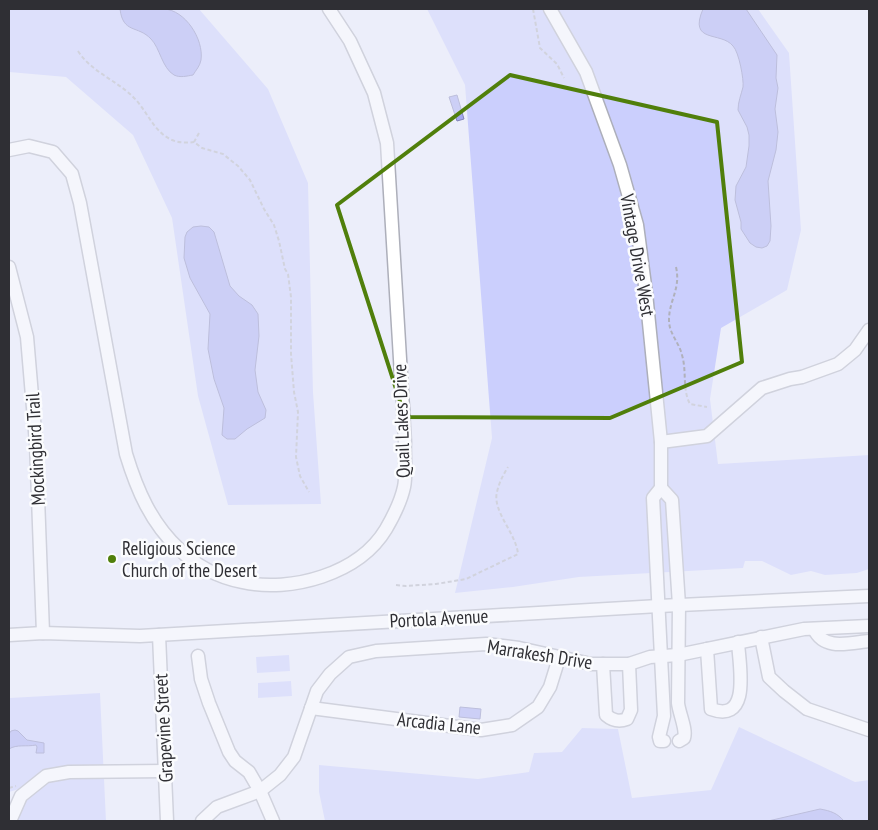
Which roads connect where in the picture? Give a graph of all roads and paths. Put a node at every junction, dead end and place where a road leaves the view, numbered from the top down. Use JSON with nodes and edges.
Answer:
{"nodes":[{"id":1,"x":329,"y":9,"type":"edge"},
{"id":2,"x":533,"y":9,"type":"edge"},
{"id":3,"x":550,"y":9,"type":"edge"},
{"id":4,"x":78,"y":50,"type":"dead end"},
{"id":5,"x":564,"y":78,"type":"dead end"},
{"id":6,"x":198,"y":133,"type":"dead end"},
{"id":7,"x":194,"y":142,"type":"junction"},
{"id":8,"x":9,"y":150,"type":"edge"},
{"id":9,"x":9,"y":267,"type":"edge"},
{"id":10,"x":676,"y":267,"type":"dead end"},
{"id":11,"x":869,"y":330,"type":"edge"},
{"id":12,"x":707,"y":407,"type":"dead end"},
{"id":13,"x":661,"y":442,"type":"junction"},
{"id":14,"x":508,"y":467,"type":"dead end"},
{"id":15,"x":661,"y":488,"type":"junction"},
{"id":16,"x":309,"y":492,"type":"dead end"},
{"id":17,"x":396,"y":585,"type":"dead end"},
{"id":18,"x":869,"y":596,"type":"edge"},
{"id":19,"x":679,"y":605,"type":"junction"},
{"id":20,"x":659,"y":606,"type":"junction"},
{"id":21,"x":869,"y":626,"type":"edge"},
{"id":22,"x":814,"y":629,"type":"junction"},
{"id":23,"x":43,"y":633,"type":"junction"},
{"id":24,"x":159,"y":634,"type":"junction"},
{"id":25,"x":9,"y":635,"type":"edge"},
{"id":26,"x":761,"y":637,"type":"junction"},
{"id":27,"x":869,"y":641,"type":"edge"},
{"id":28,"x":738,"y":642,"type":"junction"},
{"id":29,"x":707,"y":649,"type":"junction"},
{"id":30,"x":678,"y":655,"type":"junction"},
{"id":31,"x":198,"y":656,"type":"dead end"},
{"id":32,"x":661,"y":656,"type":"junction"},
{"id":33,"x":559,"y":658,"type":"junction"},
{"id":34,"x":603,"y":664,"type":"junction"},
{"id":35,"x":629,"y":664,"type":"junction"},
{"id":36,"x":311,"y":708,"type":"junction"},
{"id":37,"x":869,"y":730,"type":"edge"},
{"id":38,"x":664,"y":741,"type":"dead end"},
{"id":39,"x":679,"y":741,"type":"dead end"},
{"id":40,"x":166,"y":771,"type":"junction"},
{"id":41,"x":260,"y":791,"type":"junction"},
{"id":42,"x":10,"y":821,"type":"edge"},
{"id":43,"x":167,"y":821,"type":"edge"},
{"id":44,"x":202,"y":821,"type":"edge"},
{"id":45,"x":273,"y":821,"type":"edge"}],
"edges":[{"from":1,"to":8,"type":"street","name":"Quail Lakes Drive"},
{"from":2,"to":5,"type":"path"},
{"from":3,"to":13,"type":"street","name":"Vintage Drive West"},
{"from":4,"to":7,"type":"path"},
{"from":6,"to":7,"type":"path"},
{"from":7,"to":16,"type":"path"},
{"from":9,"to":23,"type":"street","name":"Mockingbird Trail"},
{"from":10,"to":12,"type":"path"},
{"from":11,"to":13,"type":"street"},
{"from":13,"to":15,"type":"street","name":"Vintage Drive West"},
{"from":14,"to":17,"type":"path"},
{"from":15,"to":19,"type":"street","name":"Vintage Drive West"},
{"from":15,"to":20,"type":"street","name":"Vintage Drive West"},
{"from":18,"to":19,"type":"street","name":"Portola Avenue"},
{"from":19,"to":20,"type":"street","name":"Portola Avenue"},
{"from":19,"to":30,"type":"street","name":"Vintage Drive West"},
{"from":20,"to":24,"type":"street","name":"Portola Avenue"},
{"from":20,"to":32,"type":"street","name":"Vintage Drive West"},
{"from":21,"to":22,"type":"street","name":"Marrakesh Drive"},
{"from":22,"to":26,"type":"street","name":"Marrakesh Drive"},
{"from":22,"to":27,"type":"street"},
{"from":23,"to":24,"type":"street","name":"Portola Avenue"},
{"from":23,"to":25,"type":"street","name":"Portola Avenue"},
{"from":24,"to":40,"type":"street","name":"Grapevine Street"},
{"from":26,"to":28,"type":"street","name":"Marrakesh Drive"},
{"from":26,"to":37,"type":"street"},
{"from":28,"to":29,"type":"street","name":"Marrakesh Drive"},
{"from":28,"to":29,"type":"street"},
{"from":29,"to":30,"type":"street","name":"Marrakesh Drive"},
{"from":30,"to":32,"type":"street","name":"Marrakesh Drive"},
{"from":30,"to":39,"type":"street","name":"Vintage Drive West"},
{"from":31,"to":41,"type":"street"},
{"from":32,"to":35,"type":"street","name":"Marrakesh Drive"},
{"from":32,"to":38,"type":"street","name":"Vintage Drive West"},
{"from":33,"to":34,"type":"street","name":"Marrakesh Drive"},
{"from":33,"to":36,"type":"street","name":"Marrakesh Drive"},
{"from":33,"to":36,"type":"street","name":"Arcadia Lane"},
{"from":34,"to":35,"type":"street","name":"Marrakesh Drive"},
{"from":34,"to":35,"type":"street"},
{"from":36,"to":41,"type":"street","name":"Marrakesh Drive"},
{"from":40,"to":42,"type":"street"},
{"from":40,"to":43,"type":"street","name":"Grapevine Street"},
{"from":41,"to":44,"type":"street","name":"Marrakesh Drive"},
{"from":41,"to":45,"type":"street"}]}
